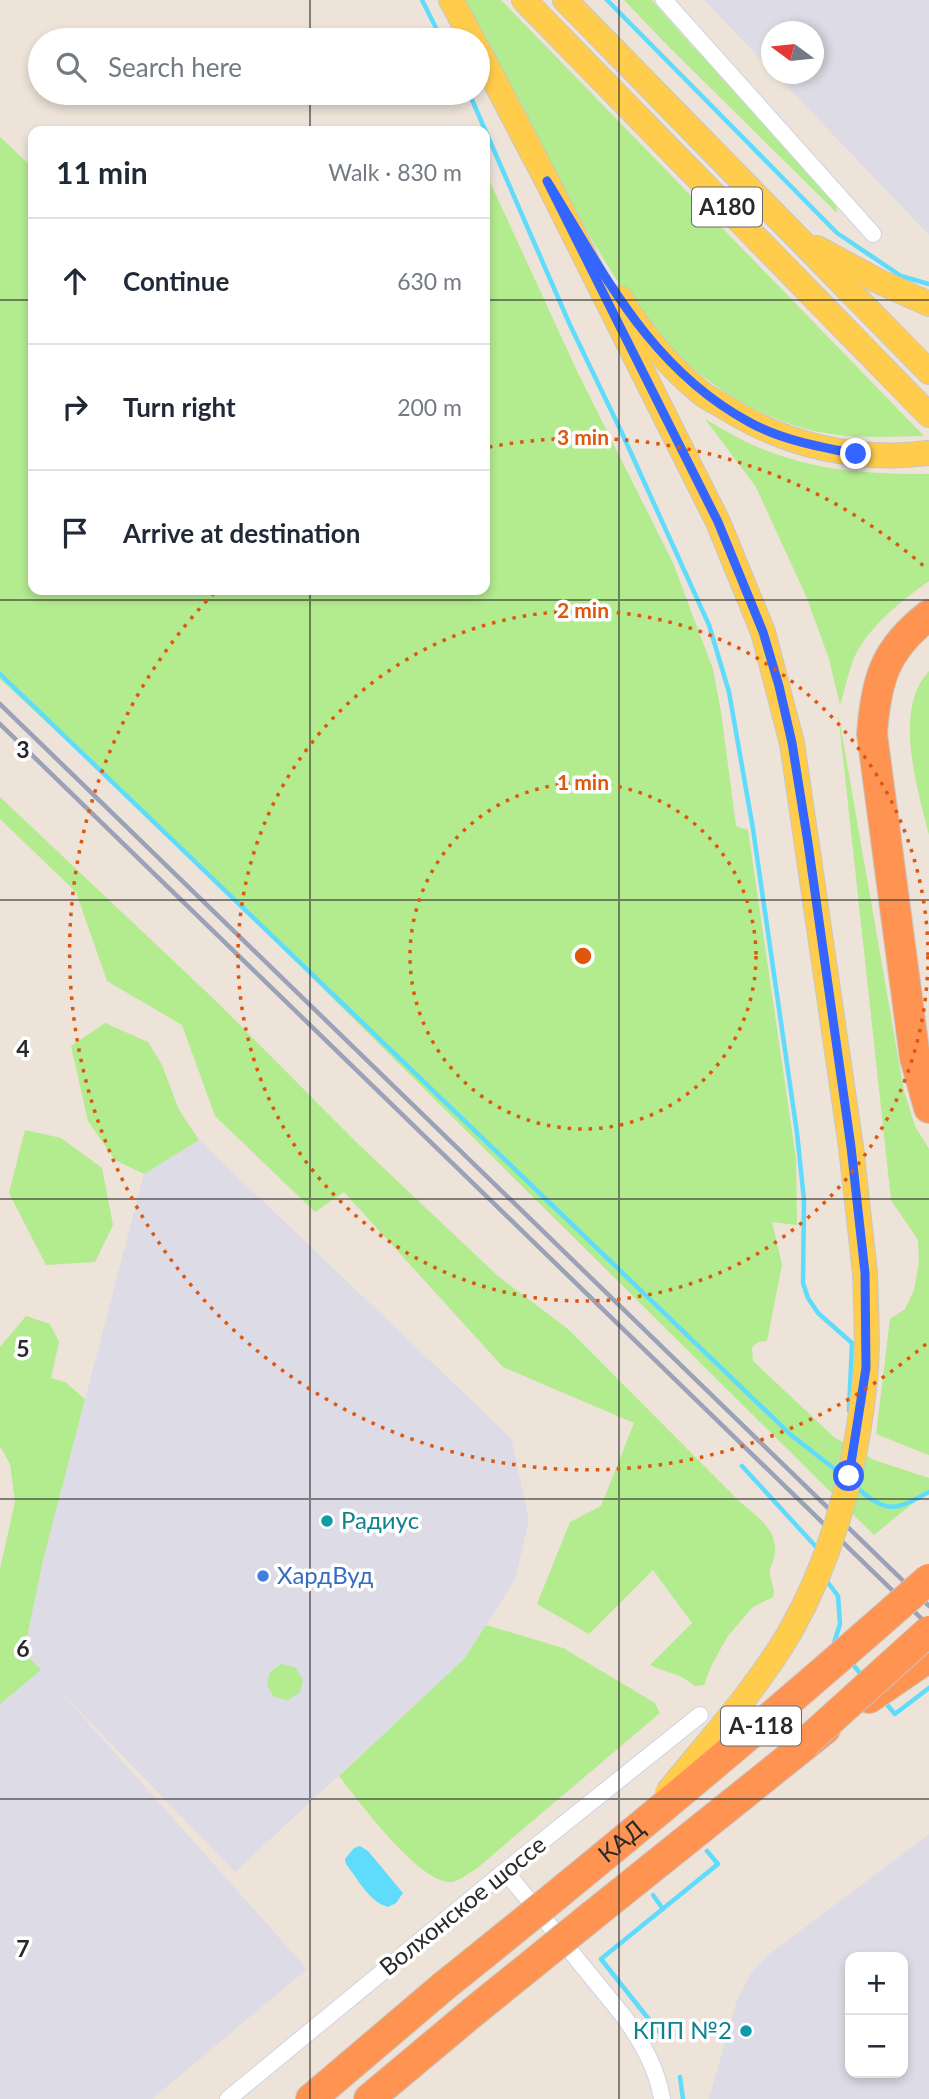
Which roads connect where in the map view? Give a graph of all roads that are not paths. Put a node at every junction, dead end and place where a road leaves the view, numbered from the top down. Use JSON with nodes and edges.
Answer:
{"nodes":[{"id":1,"x":451,"y":0,"type":"edge"},
{"id":2,"x":524,"y":0,"type":"edge"},
{"id":3,"x":565,"y":0,"type":"edge"},
{"id":4,"x":664,"y":0,"type":"edge"},
{"id":5,"x":466,"y":28,"type":"edge"},
{"id":6,"x":490,"y":72,"type":"edge"},
{"id":7,"x":547,"y":181,"type":"junction"},
{"id":8,"x":793,"y":234,"type":"junction"},
{"id":9,"x":873,"y":234,"type":"dead end"},
{"id":10,"x":929,"y":304,"type":"edge"},
{"id":11,"x":929,"y":372,"type":"edge"},
{"id":12,"x":929,"y":415,"type":"edge"},
{"id":13,"x":929,"y":453,"type":"edge"},
{"id":14,"x":929,"y":615,"type":"edge"},
{"id":15,"x":929,"y":1108,"type":"edge"},
{"id":16,"x":929,"y":1579,"type":"edge"},
{"id":17,"x":929,"y":1631,"type":"edge"},
{"id":18,"x":929,"y":1657,"type":"edge"},
{"id":19,"x":700,"y":1715,"type":"dead end"},
{"id":20,"x":805,"y":1743,"type":"junction"},
{"id":21,"x":590,"y":1870,"type":"junction"},
{"id":22,"x":505,"y":1871,"type":"junction"},
{"id":23,"x":228,"y":2099,"type":"edge"},
{"id":24,"x":311,"y":2099,"type":"edge"},
{"id":25,"x":369,"y":2099,"type":"edge"},
{"id":26,"x":662,"y":2099,"type":"edge"}],
"edges":[{"from":1,"to":5,"type":"main road"},
{"from":2,"to":12,"type":"main road","number":"A180"},
{"from":3,"to":8,"type":"main road"},
{"from":4,"to":9,"type":"street"},
{"from":6,"to":7,"type":"main road"},
{"from":7,"to":13,"type":"main road"},
{"from":7,"to":21,"type":"main road","bridge":true},
{"from":8,"to":10,"type":"main road"},
{"from":8,"to":11,"type":"main road"},
{"from":14,"to":15,"type":"highway"},
{"from":16,"to":21,"type":"highway","name":"КАД","number":"А-118","bridge":true},
{"from":17,"to":20,"type":"highway","name":"КАД","number":"А-118","bridge":true},
{"from":18,"to":20,"type":"highway","bridge":true},
{"from":19,"to":22,"type":"street","name":"Волхонское шоссе"},
{"from":20,"to":25,"type":"highway","name":"КАД","number":"А-118","bridge":true},
{"from":21,"to":24,"type":"highway","name":"КАД","number":"А-118","bridge":true},
{"from":22,"to":23,"type":"street","name":"Волхонское шоссе"},
{"from":22,"to":26,"type":"street"}]}
